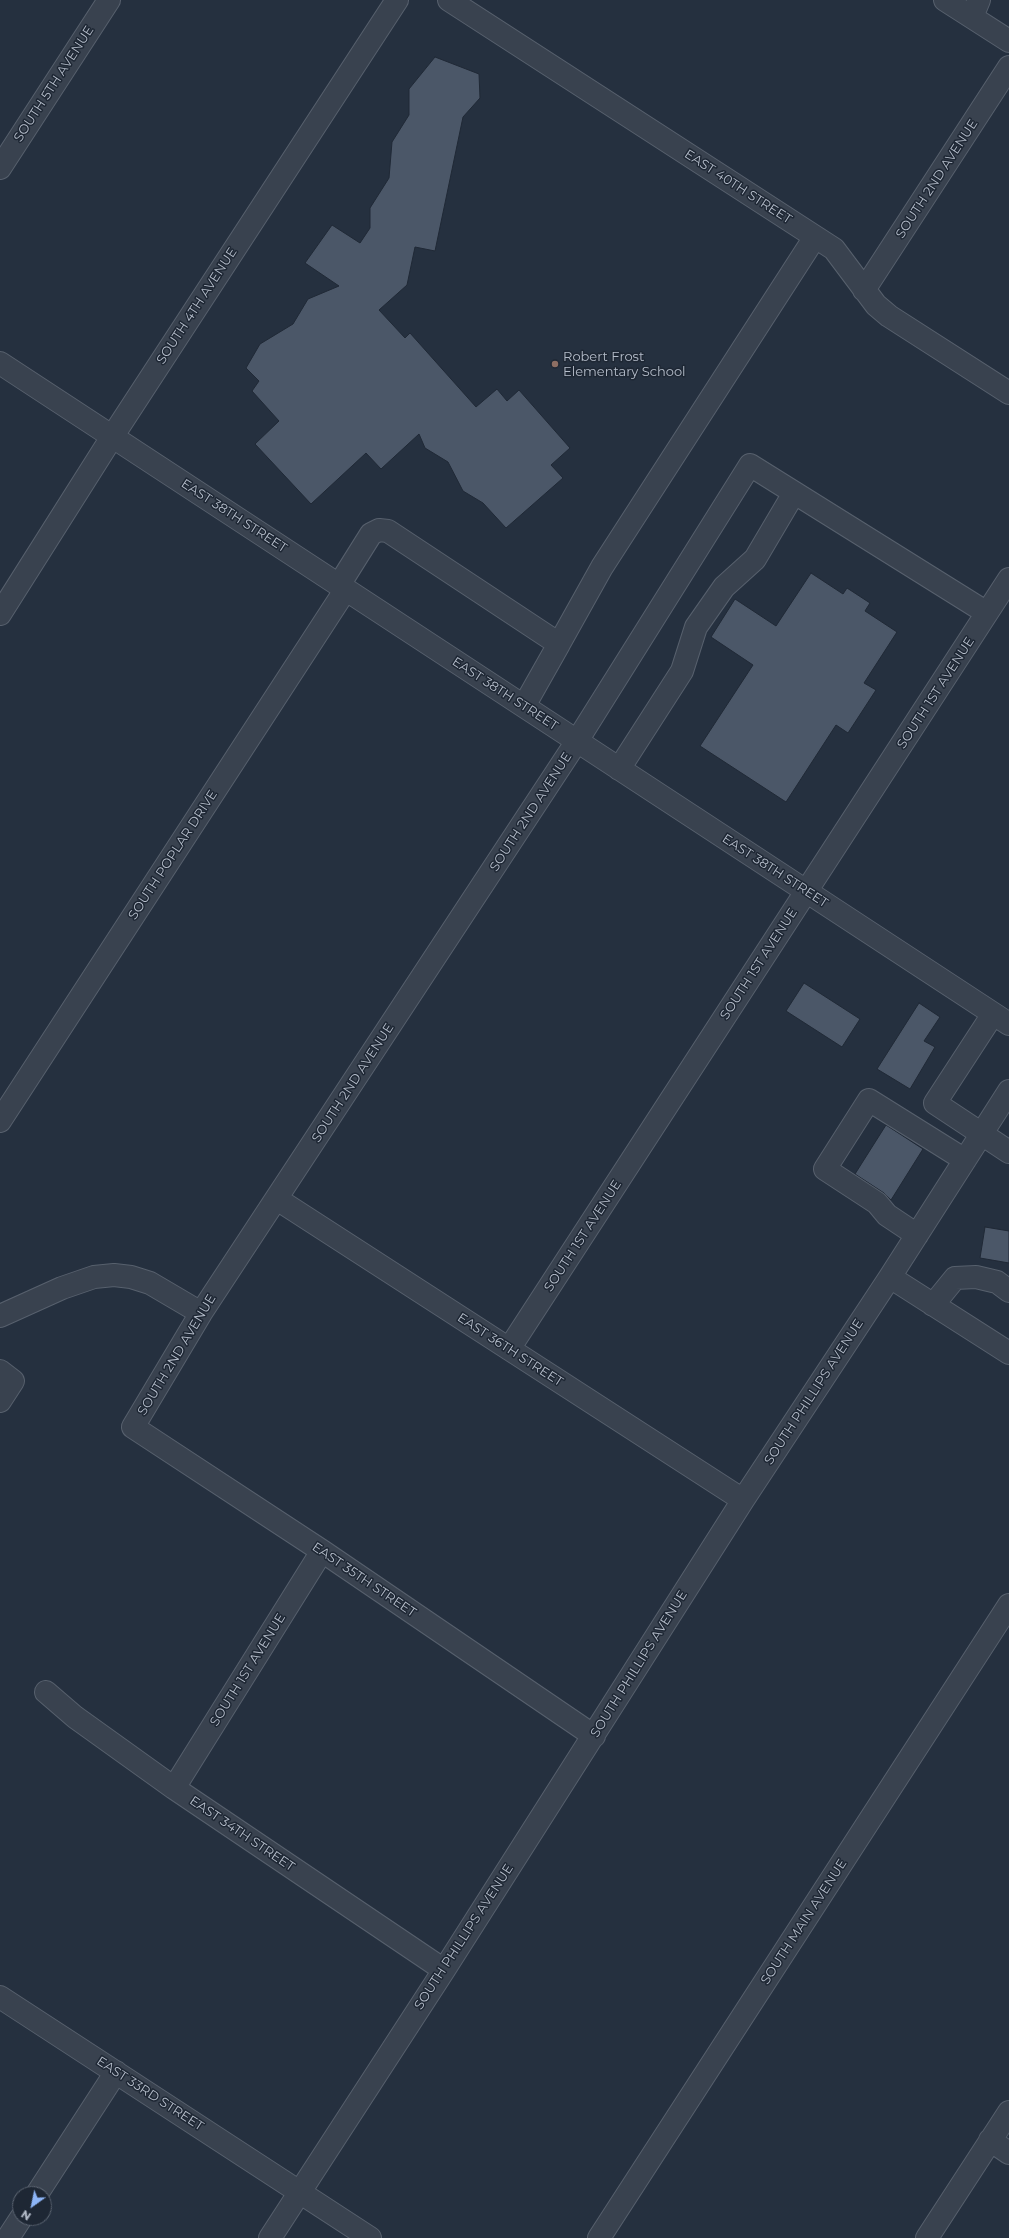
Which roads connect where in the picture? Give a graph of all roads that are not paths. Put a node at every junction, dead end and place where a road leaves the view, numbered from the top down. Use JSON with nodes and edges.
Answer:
{"nodes":[{"id":1,"x":109,"y":0,"type":"edge"},
{"id":2,"x":397,"y":0,"type":"edge"},
{"id":3,"x":450,"y":0,"type":"edge"},
{"id":4,"x":945,"y":0,"type":"edge"},
{"id":5,"x":975,"y":9,"type":"edge"},
{"id":6,"x":1009,"y":41,"type":"edge"},
{"id":7,"x":1009,"y":68,"type":"edge"},
{"id":8,"x":0,"y":168,"type":"edge"},
{"id":9,"x":815,"y":237,"type":"junction"},
{"id":10,"x":864,"y":290,"type":"junction"},
{"id":11,"x":0,"y":363,"type":"edge"},
{"id":12,"x":1009,"y":393,"type":"edge"},
{"id":13,"x":112,"y":436,"type":"junction"},
{"id":14,"x":794,"y":493,"type":"junction"},
{"id":15,"x":1009,"y":579,"type":"edge"},
{"id":16,"x":343,"y":587,"type":"junction"},
{"id":17,"x":987,"y":613,"type":"junction"},
{"id":18,"x":0,"y":614,"type":"edge"},
{"id":19,"x":559,"y":644,"type":"junction"},
{"id":20,"x":524,"y":706,"type":"junction"},
{"id":21,"x":577,"y":741,"type":"junction"},
{"id":22,"x":619,"y":769,"type":"junction"},
{"id":23,"x":807,"y":892,"type":"junction"},
{"id":24,"x":1001,"y":1019,"type":"edge"},
{"id":25,"x":1009,"y":1092,"type":"edge"},
{"id":26,"x":0,"y":1121,"type":"edge"},
{"id":27,"x":982,"y":1134,"type":"junction"},
{"id":28,"x":1009,"y":1152,"type":"edge"},
{"id":29,"x":965,"y":1160,"type":"junction"},
{"id":30,"x":278,"y":1199,"type":"junction"},
{"id":31,"x":917,"y":1235,"type":"junction"},
{"id":32,"x":890,"y":1277,"type":"junction"},
{"id":33,"x":1009,"y":1290,"type":"edge"},
{"id":34,"x":933,"y":1305,"type":"junction"},
{"id":35,"x":201,"y":1313,"type":"junction"},
{"id":36,"x":0,"y":1316,"type":"edge"},
{"id":37,"x":509,"y":1349,"type":"junction"},
{"id":38,"x":1009,"y":1353,"type":"edge"},
{"id":39,"x":0,"y":1371,"type":"edge"},
{"id":40,"x":0,"y":1401,"type":"edge"},
{"id":41,"x":133,"y":1427,"type":"joint"},
{"id":42,"x":743,"y":1500,"type":"junction"},
{"id":43,"x":322,"y":1551,"type":"junction"},
{"id":44,"x":1009,"y":1605,"type":"edge"},
{"id":45,"x":46,"y":1692,"type":"dead end"},
{"id":46,"x":594,"y":1736,"type":"junction"},
{"id":47,"x":174,"y":1788,"type":"junction"},
{"id":48,"x":444,"y":1970,"type":"junction"},
{"id":49,"x":0,"y":1997,"type":"edge"},
{"id":50,"x":116,"y":2072,"type":"junction"},
{"id":51,"x":1009,"y":2112,"type":"edge"},
{"id":52,"x":990,"y":2140,"type":"junction"},
{"id":53,"x":1009,"y":2153,"type":"edge"},
{"id":54,"x":42,"y":2186,"type":"edge"},
{"id":55,"x":300,"y":2192,"type":"junction"},
{"id":56,"x":16,"y":2226,"type":"edge"},
{"id":57,"x":8,"y":2238,"type":"edge"},
{"id":58,"x":270,"y":2238,"type":"edge"},
{"id":59,"x":370,"y":2238,"type":"edge"},
{"id":60,"x":599,"y":2238,"type":"edge"},
{"id":61,"x":927,"y":2238,"type":"edge"}],
"edges":[{"from":1,"to":8,"type":"street","name":"SOUTH 5TH AVENUE"},
{"from":2,"to":13,"type":"street","name":"SOUTH 4TH AVENUE"},
{"from":3,"to":9,"type":"street","name":"EAST 40TH STREET"},
{"from":4,"to":5,"type":"street"},
{"from":5,"to":6,"type":"street"},
{"from":7,"to":10,"type":"street","name":"SOUTH 2ND AVENUE"},
{"from":9,"to":10,"type":"street","name":"EAST 40TH STREET"},
{"from":9,"to":19,"type":"street"},
{"from":10,"to":12,"type":"street","name":"EAST 40TH STREET"},
{"from":11,"to":13,"type":"street","name":"EAST 38TH STREET"},
{"from":13,"to":16,"type":"street","name":"EAST 38TH STREET"},
{"from":13,"to":18,"type":"street","name":"SOUTH 4TH AVENUE"},
{"from":14,"to":17,"type":"street"},
{"from":14,"to":21,"type":"street","name":"SOUTH 2ND AVENUE"},
{"from":14,"to":22,"type":"street"},
{"from":15,"to":17,"type":"street","name":"SOUTH 1ST AVENUE"},
{"from":16,"to":19,"type":"street","name":"SOUTH POPLAR DRIVE"},
{"from":16,"to":20,"type":"street","name":"EAST 38TH STREET"},
{"from":16,"to":26,"type":"street","name":"SOUTH POPLAR DRIVE"},
{"from":17,"to":23,"type":"street","name":"SOUTH 1ST AVENUE"},
{"from":19,"to":20,"type":"street"},
{"from":20,"to":21,"type":"street","name":"EAST 38TH STREET"},
{"from":21,"to":22,"type":"street","name":"EAST 38TH STREET"},
{"from":21,"to":30,"type":"street","name":"SOUTH 2ND AVENUE"},
{"from":22,"to":23,"type":"street","name":"EAST 38TH STREET"},
{"from":23,"to":24,"type":"street","name":"EAST 38TH STREET"},
{"from":23,"to":37,"type":"street","name":"SOUTH 1ST AVENUE"},
{"from":24,"to":27,"type":"street"},
{"from":25,"to":27,"type":"street","name":"SOUTH PHILLIPS AVENUE"},
{"from":27,"to":28,"type":"street"},
{"from":27,"to":29,"type":"street","name":"SOUTH PHILLIPS AVENUE"},
{"from":29,"to":31,"type":"street","name":"SOUTH PHILLIPS AVENUE"},
{"from":29,"to":31,"type":"street"},
{"from":30,"to":35,"type":"street","name":"SOUTH 2ND AVENUE"},
{"from":30,"to":37,"type":"street","name":"EAST 36TH STREET"},
{"from":31,"to":32,"type":"street","name":"SOUTH PHILLIPS AVENUE"},
{"from":32,"to":34,"type":"street"},
{"from":32,"to":42,"type":"street","name":"SOUTH PHILLIPS AVENUE"},
{"from":33,"to":34,"type":"street"},
{"from":34,"to":38,"type":"street"},
{"from":35,"to":36,"type":"street"},
{"from":35,"to":41,"type":"street","name":"SOUTH 2ND AVENUE"},
{"from":37,"to":42,"type":"street","name":"EAST 36TH STREET"},
{"from":39,"to":40,"type":"street"},
{"from":41,"to":43,"type":"street","name":"EAST 35TH STREET"},
{"from":42,"to":46,"type":"street","name":"SOUTH PHILLIPS AVENUE"},
{"from":43,"to":46,"type":"street","name":"EAST 35TH STREET"},
{"from":43,"to":47,"type":"street","name":"SOUTH 1ST AVENUE"},
{"from":44,"to":60,"type":"street","name":"SOUTH MAIN AVENUE"},
{"from":45,"to":47,"type":"street","name":"EAST 34TH STREET"},
{"from":46,"to":48,"type":"street","name":"SOUTH PHILLIPS AVENUE"},
{"from":47,"to":48,"type":"street","name":"EAST 34TH STREET"},
{"from":48,"to":55,"type":"street","name":"SOUTH PHILLIPS AVENUE"},
{"from":49,"to":50,"type":"street","name":"EAST 33RD STREET"},
{"from":50,"to":54,"type":"street"},
{"from":50,"to":55,"type":"street","name":"EAST 33RD STREET"},
{"from":51,"to":52,"type":"street"},
{"from":52,"to":53,"type":"street"},
{"from":52,"to":61,"type":"street"},
{"from":55,"to":58,"type":"street","name":"SOUTH PHILLIPS AVENUE"},
{"from":55,"to":59,"type":"street","name":"EAST 33RD STREET"},
{"from":56,"to":57,"type":"street"}]}
